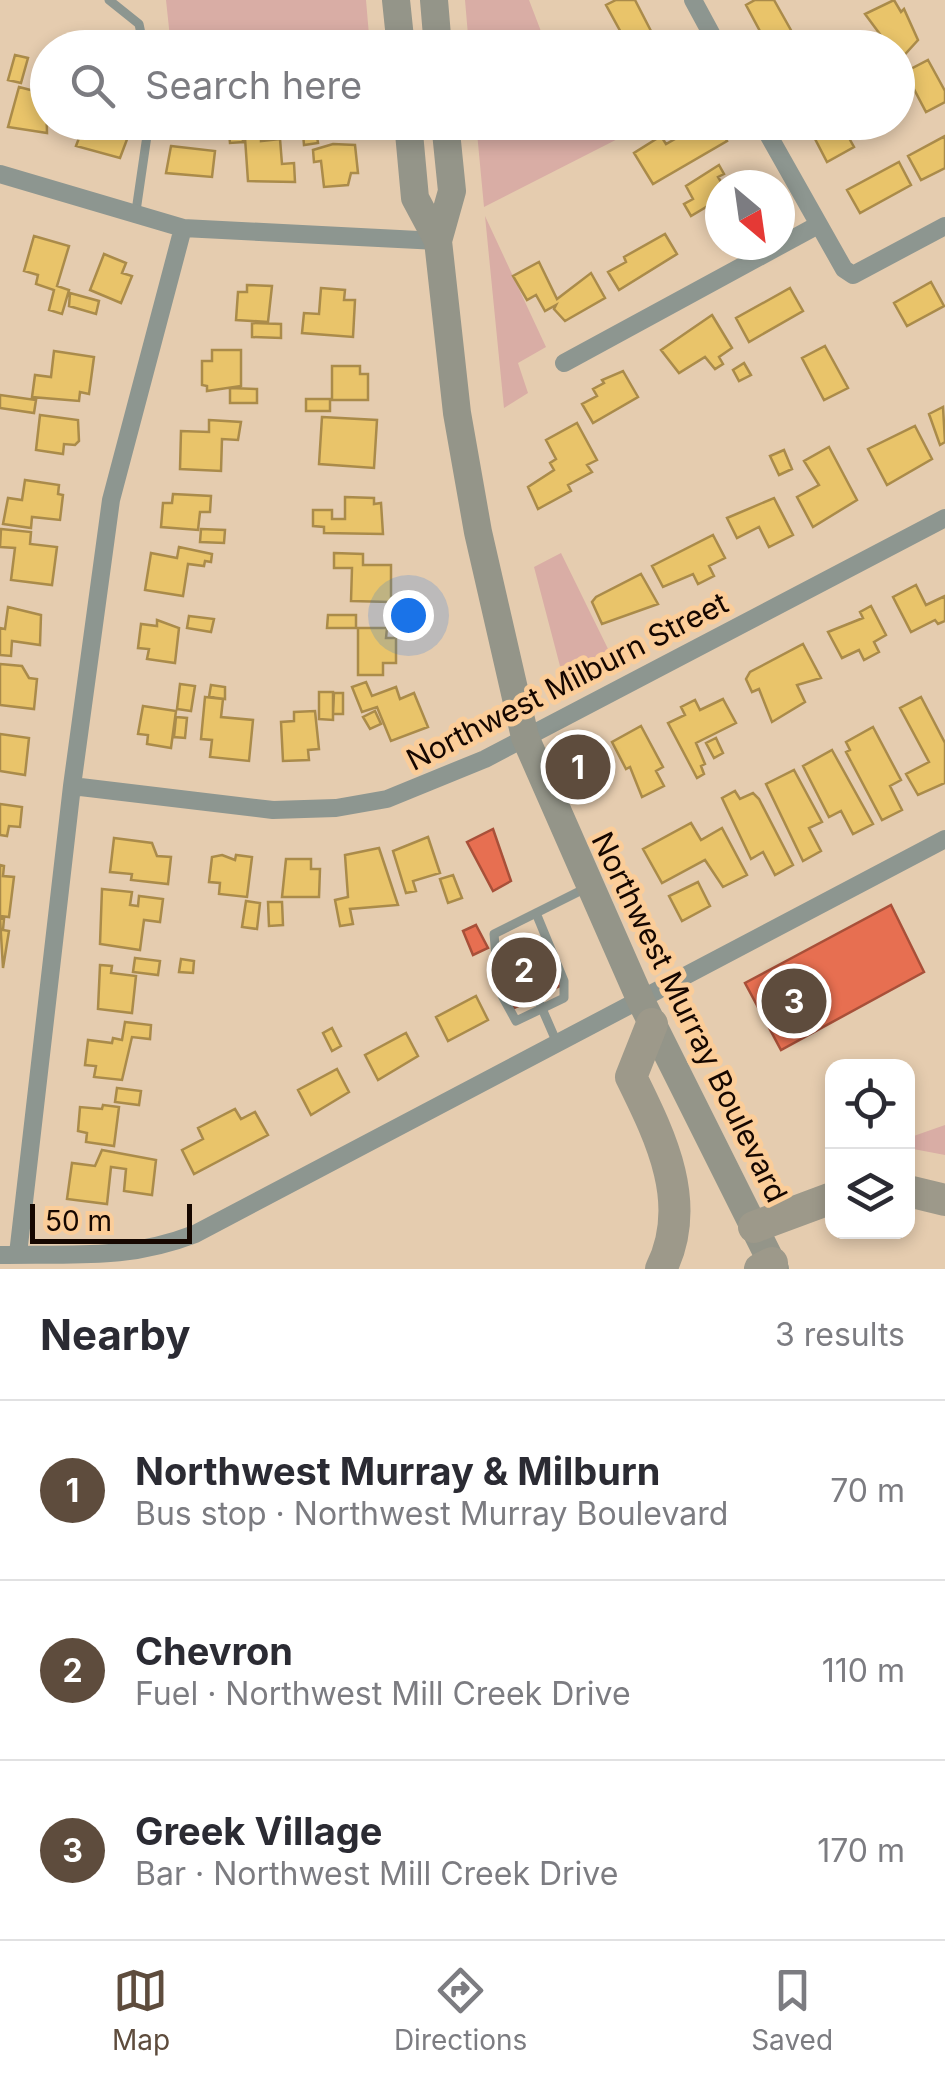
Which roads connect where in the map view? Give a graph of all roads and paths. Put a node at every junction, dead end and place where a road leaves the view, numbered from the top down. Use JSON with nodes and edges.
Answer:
{"nodes":[{"id":1,"x":109,"y":0,"type":"edge"},
{"id":2,"x":396,"y":0,"type":"edge"},
{"id":3,"x":434,"y":0,"type":"edge"},
{"id":4,"x":693,"y":0,"type":"edge"},
{"id":5,"x":141,"y":30,"type":"edge"},
{"id":6,"x":399,"y":30,"type":"edge"},
{"id":7,"x":436,"y":30,"type":"edge"},
{"id":8,"x":709,"y":30,"type":"edge"},
{"id":9,"x":147,"y":140,"type":"edge"},
{"id":10,"x":409,"y":140,"type":"edge"},
{"id":11,"x":447,"y":140,"type":"edge"},
{"id":12,"x":771,"y":140,"type":"edge"},
{"id":13,"x":0,"y":174,"type":"edge"},
{"id":14,"x":136,"y":211,"type":"junction"},
{"id":15,"x":818,"y":226,"type":"junction"},
{"id":16,"x":945,"y":226,"type":"edge"},
{"id":17,"x":184,"y":228,"type":"junction"},
{"id":18,"x":438,"y":242,"type":"junction"},
{"id":19,"x":564,"y":363,"type":"dead end"},
{"id":20,"x":945,"y":518,"type":"edge"},
{"id":21,"x":526,"y":737,"type":"junction"},
{"id":22,"x":72,"y":786,"type":"junction"},
{"id":23,"x":945,"y":839,"type":"edge"},
{"id":24,"x":588,"y":887,"type":"junction"},
{"id":25,"x":536,"y":913,"type":"junction"},
{"id":26,"x":552,"y":952,"type":"junction"},
{"id":27,"x":498,"y":976,"type":"junction"},
{"id":28,"x":536,"y":997,"type":"dead end"},
{"id":29,"x":541,"y":1009,"type":"junction"},
{"id":30,"x":646,"y":1012,"type":"junction"},
{"id":31,"x":557,"y":1043,"type":"junction"},
{"id":32,"x":915,"y":1192,"type":"edge"},
{"id":33,"x":945,"y":1200,"type":"edge"},
{"id":34,"x":825,"y":1201,"type":"edge"},
{"id":35,"x":754,"y":1227,"type":"junction"},
{"id":36,"x":9,"y":1254,"type":"edge"},
{"id":37,"x":769,"y":1267,"type":"edge"},
{"id":38,"x":661,"y":1269,"type":"edge"}],
"edges":[{"from":1,"to":5,"type":"lane"},
{"from":2,"to":6,"type":"main road"},
{"from":3,"to":7,"type":"main road"},
{"from":4,"to":8,"type":"street"},
{"from":9,"to":14,"type":"lane"},
{"from":10,"to":18,"type":"main road"},
{"from":11,"to":18,"type":"main road"},
{"from":12,"to":15,"type":"street"},
{"from":13,"to":14,"type":"street"},
{"from":14,"to":17,"type":"street"},
{"from":15,"to":16,"type":"street"},
{"from":15,"to":19,"type":"street"},
{"from":17,"to":18,"type":"street"},
{"from":17,"to":22,"type":"street"},
{"from":18,"to":21,"type":"main road","name":"Northwest Murray Boulevard"},
{"from":20,"to":21,"type":"street","name":"Northwest Milburn Street"},
{"from":21,"to":22,"type":"street","name":"Northwest Milburn Street"},
{"from":21,"to":24,"type":"main road","name":"Northwest Murray Boulevard"},
{"from":22,"to":36,"type":"street"},
{"from":23,"to":30,"type":"street"},
{"from":24,"to":25,"type":"lane"},
{"from":24,"to":30,"type":"main road","name":"Northwest Murray Boulevard"},
{"from":25,"to":26,"type":"lane"},
{"from":25,"to":27,"type":"lane"},
{"from":26,"to":27,"type":"lane"},
{"from":26,"to":29,"type":"lane"},
{"from":27,"to":29,"type":"lane"},
{"from":28,"to":29,"type":"lane"},
{"from":29,"to":31,"type":"lane"},
{"from":30,"to":31,"type":"street"},
{"from":30,"to":35,"type":"main road","name":"Northwest Murray Boulevard"},
{"from":30,"to":38,"type":"highway"},
{"from":31,"to":36,"type":"street"},
{"from":32,"to":33,"type":"highway"},
{"from":34,"to":35,"type":"highway"},
{"from":35,"to":37,"type":"main road","name":"Northwest Murray Boulevard"}]}
